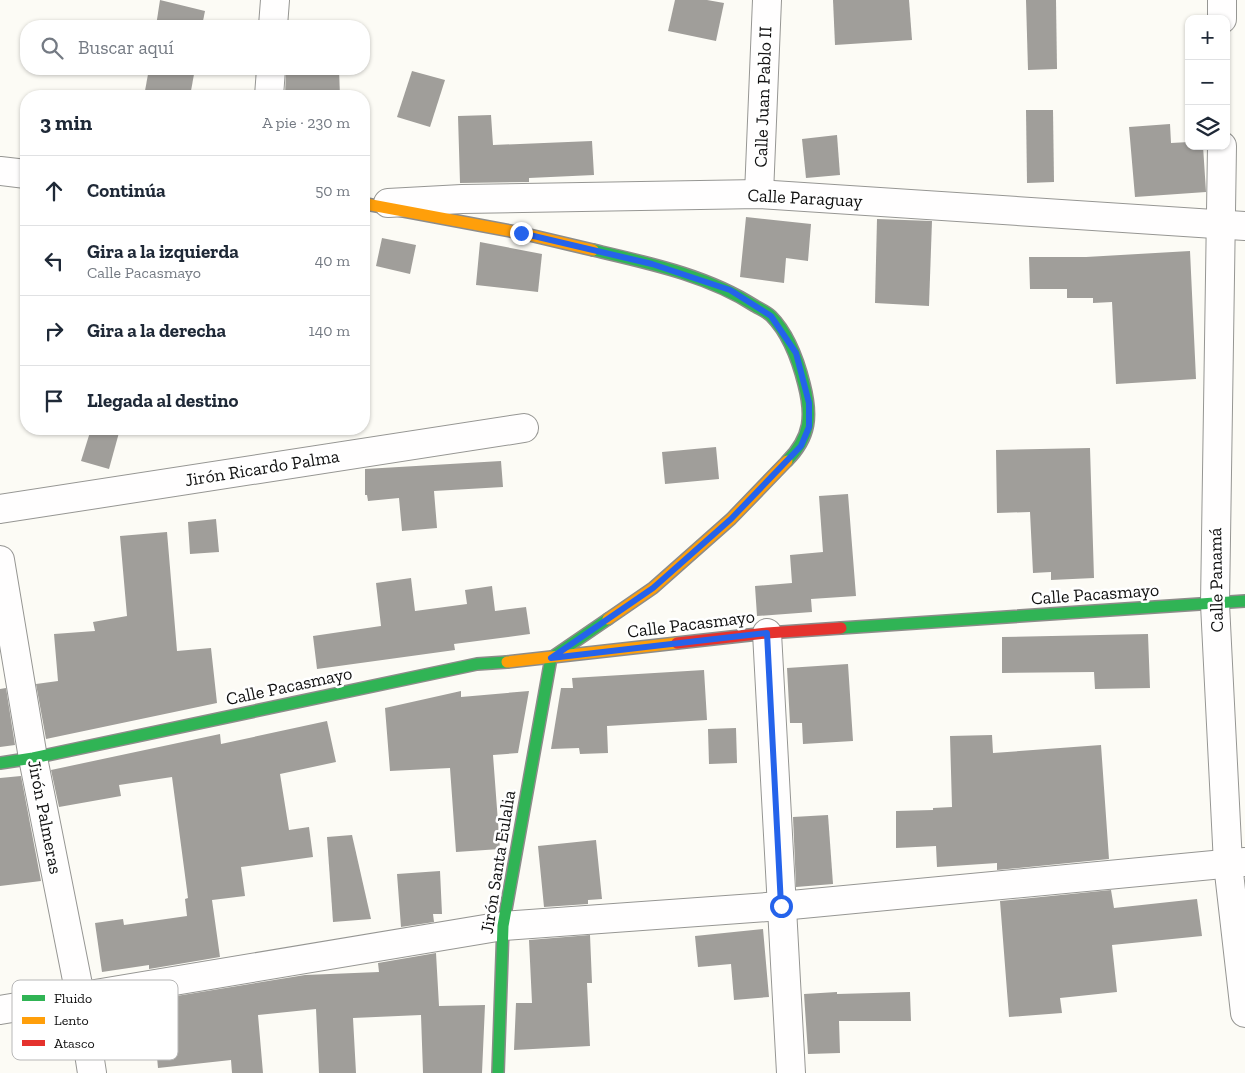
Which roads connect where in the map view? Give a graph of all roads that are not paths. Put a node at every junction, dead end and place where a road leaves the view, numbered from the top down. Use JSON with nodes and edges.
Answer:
{"nodes":[{"id":1,"x":275,"y":0,"type":"edge"},
{"id":2,"x":767,"y":0,"type":"edge"},
{"id":3,"x":1222,"y":0,"type":"edge"},
{"id":4,"x":1222,"y":15,"type":"edge"},
{"id":5,"x":274,"y":20,"type":"edge"},
{"id":6,"x":270,"y":75,"type":"edge"},
{"id":7,"x":269,"y":90,"type":"edge"},
{"id":8,"x":1223,"y":150,"type":"edge"},
{"id":9,"x":0,"y":171,"type":"edge"},
{"id":10,"x":20,"y":173,"type":"edge"},
{"id":11,"x":759,"y":194,"type":"junction"},
{"id":12,"x":370,"y":204,"type":"edge"},
{"id":13,"x":370,"y":205,"type":"edge"},
{"id":14,"x":1233,"y":226,"type":"edge"},
{"id":15,"x":524,"y":428,"type":"dead end"},
{"id":16,"x":0,"y":509,"type":"edge"},
{"id":17,"x":0,"y":560,"type":"edge"},
{"id":18,"x":1245,"y":601,"type":"edge"},
{"id":19,"x":1215,"y":604,"type":"junction"},
{"id":20,"x":767,"y":633,"type":"junction"},
{"id":21,"x":551,"y":658,"type":"junction"},
{"id":22,"x":33,"y":758,"type":"junction"},
{"id":23,"x":0,"y":763,"type":"edge"},
{"id":24,"x":1237,"y":863,"type":"edge"},
{"id":25,"x":781,"y":906,"type":"junction"},
{"id":26,"x":503,"y":926,"type":"junction"},
{"id":27,"x":77,"y":980,"type":"edge"},
{"id":28,"x":172,"y":980,"type":"edge"},
{"id":29,"x":1245,"y":1013,"type":"edge"},
{"id":30,"x":90,"y":1060,"type":"edge"},
{"id":31,"x":92,"y":1073,"type":"edge"},
{"id":32,"x":498,"y":1073,"type":"edge"},
{"id":33,"x":791,"y":1073,"type":"edge"}],
"edges":[{"from":1,"to":5,"type":"street"},
{"from":2,"to":11,"type":"street","name":"Calle Juan Pablo II"},
{"from":3,"to":4,"type":"street"},
{"from":6,"to":7,"type":"street"},
{"from":8,"to":14,"type":"street","name":"Calle Panamá"},
{"from":9,"to":10,"type":"street"},
{"from":11,"to":12,"type":"street","name":"Calle Paraguay"},
{"from":11,"to":14,"type":"street","name":"Calle Paraguay"},
{"from":13,"to":21,"type":"street"},
{"from":14,"to":19,"type":"street","name":"Calle Panamá"},
{"from":15,"to":16,"type":"street","name":"Jirón Ricardo Palma"},
{"from":17,"to":22,"type":"street","name":"Jirón Palmeras"},
{"from":18,"to":19,"type":"street","name":"Calle Pacasmayo"},
{"from":19,"to":20,"type":"street","name":"Calle Pacasmayo"},
{"from":19,"to":24,"type":"street","name":"Calle Panamá"},
{"from":20,"to":21,"type":"street","name":"Calle Pacasmayo"},
{"from":20,"to":25,"type":"street"},
{"from":21,"to":22,"type":"street","name":"Calle Pacasmayo"},
{"from":21,"to":26,"type":"street","name":"Jirón Santa Eulalia"},
{"from":22,"to":23,"type":"street","name":"Calle Pacasmayo"},
{"from":22,"to":27,"type":"street","name":"Jirón Palmeras"},
{"from":24,"to":25,"type":"street"},
{"from":24,"to":29,"type":"street","name":"Calle Panamá"},
{"from":25,"to":26,"type":"street"},
{"from":25,"to":33,"type":"street"},
{"from":26,"to":28,"type":"street"},
{"from":26,"to":32,"type":"street","name":"Jirón Santa Eulalia"},
{"from":30,"to":31,"type":"street","name":"Jirón Palmeras"}]}
